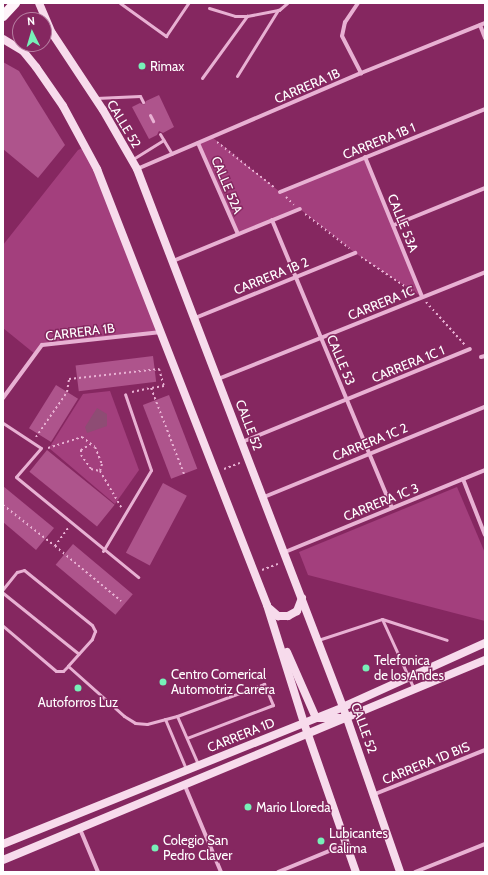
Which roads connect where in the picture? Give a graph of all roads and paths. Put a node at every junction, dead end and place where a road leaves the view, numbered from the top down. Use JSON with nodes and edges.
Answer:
{"nodes":[{"id":1,"x":15,"y":3,"type":"edge"},
{"id":2,"x":39,"y":3,"type":"edge"},
{"id":3,"x":120,"y":3,"type":"edge"},
{"id":4,"x":188,"y":3,"type":"edge"},
{"id":5,"x":287,"y":3,"type":"edge"},
{"id":6,"x":358,"y":3,"type":"edge"},
{"id":7,"x":209,"y":8,"type":"dead end"},
{"id":8,"x":279,"y":10,"type":"junction"},
{"id":9,"x":3,"y":16,"type":"edge"},
{"id":10,"x":247,"y":16,"type":"junction"},
{"id":11,"x":483,"y":24,"type":"edge"},
{"id":12,"x":485,"y":38,"type":"edge"},
{"id":13,"x":3,"y":39,"type":"edge"},
{"id":14,"x":360,"y":73,"type":"junction"},
{"id":15,"x":237,"y":76,"type":"dead end"},
{"id":16,"x":202,"y":78,"type":"dead end"},
{"id":17,"x":94,"y":98,"type":"junction"},
{"id":18,"x":143,"y":102,"type":"dead end"},
{"id":19,"x":485,"y":108,"type":"edge"},
{"id":20,"x":150,"y":115,"type":"dead end"},
{"id":21,"x":153,"y":121,"type":"dead end"},
{"id":22,"x":160,"y":134,"type":"dead end"},
{"id":23,"x":212,"y":137,"type":"junction"},
{"id":24,"x":164,"y":140,"type":"junction"},
{"id":25,"x":198,"y":143,"type":"junction"},
{"id":26,"x":172,"y":154,"type":"junction"},
{"id":27,"x":365,"y":157,"type":"junction"},
{"id":28,"x":132,"y":160,"type":"junction"},
{"id":29,"x":138,"y":169,"type":"junction"},
{"id":30,"x":485,"y":188,"type":"edge"},
{"id":31,"x":280,"y":192,"type":"junction"},
{"id":32,"x":300,"y":209,"type":"joint"},
{"id":33,"x":272,"y":220,"type":"junction"},
{"id":34,"x":394,"y":225,"type":"junction"},
{"id":35,"x":238,"y":234,"type":"junction"},
{"id":36,"x":355,"y":253,"type":"dead end"},
{"id":37,"x":173,"y":261,"type":"junction"},
{"id":38,"x":485,"y":272,"type":"edge"},
{"id":39,"x":295,"y":277,"type":"junction"},
{"id":40,"x":422,"y":298,"type":"junction"},
{"id":41,"x":195,"y":318,"type":"junction"},
{"id":42,"x":161,"y":332,"type":"junction"},
{"id":43,"x":321,"y":339,"type":"junction"},
{"id":44,"x":470,"y":349,"type":"joint"},
{"id":45,"x":218,"y":379,"type":"junction"},
{"id":46,"x":151,"y":388,"type":"junction"},
{"id":47,"x":125,"y":394,"type":"joint"},
{"id":48,"x":3,"y":398,"type":"edge"},
{"id":49,"x":347,"y":400,"type":"junction"},
{"id":50,"x":485,"y":407,"type":"edge"},
{"id":51,"x":3,"y":423,"type":"edge"},
{"id":52,"x":242,"y":442,"type":"junction"},
{"id":53,"x":33,"y":443,"type":"junction"},
{"id":54,"x":91,"y":444,"type":"junction"},
{"id":55,"x":41,"y":448,"type":"junction"},
{"id":56,"x":369,"y":453,"type":"junction"},
{"id":57,"x":249,"y":459,"type":"junction"},
{"id":58,"x":485,"y":470,"type":"edge"},
{"id":59,"x":100,"y":471,"type":"junction"},
{"id":60,"x":217,"y":472,"type":"junction"},
{"id":61,"x":184,"y":474,"type":"dead end"},
{"id":62,"x":463,"y":479,"type":"junction"},
{"id":63,"x":264,"y":497,"type":"junction"},
{"id":64,"x":3,"y":505,"type":"edge"},
{"id":65,"x":392,"y":508,"type":"junction"},
{"id":66,"x":124,"y":514,"type":"junction"},
{"id":67,"x":72,"y":523,"type":"junction"},
{"id":68,"x":485,"y":535,"type":"edge"},
{"id":69,"x":55,"y":546,"type":"junction"},
{"id":70,"x":103,"y":551,"type":"junction"},
{"id":71,"x":286,"y":556,"type":"junction"},
{"id":72,"x":255,"y":573,"type":"junction"},
{"id":73,"x":138,"y":577,"type":"dead end"},
{"id":74,"x":3,"y":589,"type":"edge"},
{"id":75,"x":300,"y":592,"type":"junction"},
{"id":76,"x":3,"y":593,"type":"edge"},
{"id":77,"x":121,"y":601,"type":"dead end"},
{"id":78,"x":267,"y":605,"type":"junction"},
{"id":79,"x":382,"y":620,"type":"junction"},
{"id":80,"x":274,"y":622,"type":"junction"},
{"id":81,"x":3,"y":626,"type":"edge"},
{"id":82,"x":318,"y":640,"type":"junction"},
{"id":83,"x":447,"y":640,"type":"dead end"},
{"id":84,"x":485,"y":643,"type":"edge"},
{"id":85,"x":78,"y":654,"type":"junction"},
{"id":86,"x":485,"y":660,"type":"edge"},
{"id":87,"x":68,"y":666,"type":"junction"},
{"id":88,"x":409,"y":678,"type":"junction"},
{"id":89,"x":414,"y":690,"type":"junction"},
{"id":90,"x":343,"y":707,"type":"junction"},
{"id":91,"x":177,"y":716,"type":"junction"},
{"id":92,"x":316,"y":718,"type":"junction"},
{"id":93,"x":348,"y":718,"type":"junction"},
{"id":94,"x":165,"y":719,"type":"junction"},
{"id":95,"x":304,"y":723,"type":"junction"},
{"id":96,"x":308,"y":736,"type":"junction"},
{"id":97,"x":187,"y":738,"type":"junction"},
{"id":98,"x":485,"y":750,"type":"edge"},
{"id":99,"x":198,"y":765,"type":"junction"},
{"id":100,"x":187,"y":770,"type":"junction"},
{"id":101,"x":185,"y":786,"type":"junction"},
{"id":102,"x":375,"y":794,"type":"junction"},
{"id":103,"x":80,"y":829,"type":"junction"},
{"id":104,"x":3,"y":844,"type":"edge"},
{"id":105,"x":346,"y":844,"type":"junction"},
{"id":106,"x":485,"y":844,"type":"edge"},
{"id":107,"x":3,"y":860,"type":"edge"},
{"id":108,"x":98,"y":872,"type":"edge"},
{"id":109,"x":221,"y":872,"type":"edge"},
{"id":110,"x":278,"y":872,"type":"edge"},
{"id":111,"x":356,"y":872,"type":"edge"},
{"id":112,"x":400,"y":872,"type":"edge"},
{"id":113,"x":415,"y":872,"type":"edge"}],
"edges":[{"from":1,"to":9,"type":"main road"},
{"from":2,"to":17,"type":"main road","name":"CALLE 52"},
{"from":3,"to":4,"type":"lane"},
{"from":5,"to":8,"type":"lane"},
{"from":6,"to":14,"type":"street"},
{"from":7,"to":10,"type":"lane"},
{"from":8,"to":10,"type":"lane"},
{"from":8,"to":15,"type":"lane"},
{"from":10,"to":16,"type":"lane"},
{"from":11,"to":12,"type":"street"},
{"from":11,"to":14,"type":"street","name":"CARRERA 1B"},
{"from":13,"to":42,"type":"main road"},
{"from":14,"to":23,"type":"street","name":"CARRERA 1B"},
{"from":17,"to":18,"type":"lane"},
{"from":17,"to":28,"type":"main road","name":"CALLE 52"},
{"from":19,"to":27,"type":"street","name":"CARRERA 1B 1"},
{"from":20,"to":21,"type":"lane"},
{"from":22,"to":24,"type":"lane"},
{"from":23,"to":25,"type":"street","name":"CARRERA 1B"},
{"from":23,"to":31,"type":"path"},
{"from":24,"to":26,"type":"lane"},
{"from":24,"to":28,"type":"lane"},
{"from":25,"to":26,"type":"street","name":"CARRERA 1B"},
{"from":25,"to":35,"type":"street","name":"CALLE 52A"},
{"from":26,"to":29,"type":"street","name":"CARRERA 1B"},
{"from":27,"to":31,"type":"street","name":"CARRERA 1B 1"},
{"from":27,"to":34,"type":"street","name":"CALLE 53A"},
{"from":28,"to":29,"type":"main road","name":"CALLE 52"},
{"from":29,"to":37,"type":"main road","name":"CALLE 52"},
{"from":30,"to":34,"type":"street"},
{"from":31,"to":32,"type":"path"},
{"from":32,"to":33,"type":"street"},
{"from":33,"to":35,"type":"street"},
{"from":33,"to":39,"type":"street","name":"CALLE 53"},
{"from":34,"to":40,"type":"street","name":"CALLE 53A"},
{"from":35,"to":37,"type":"street"},
{"from":36,"to":39,"type":"street","name":"CARRERA 1B 2"},
{"from":37,"to":41,"type":"main road","name":"CALLE 52"},
{"from":38,"to":40,"type":"street","name":"CARRERA 1C"},
{"from":39,"to":41,"type":"street","name":"CARRERA 1B 2"},
{"from":39,"to":43,"type":"street","name":"CALLE 53"},
{"from":40,"to":43,"type":"street","name":"CARRERA 1C"},
{"from":40,"to":44,"type":"path"},
{"from":41,"to":45,"type":"main road","name":"CALLE 52"},
{"from":42,"to":48,"type":"street","name":"CARRERA 1B"},
{"from":42,"to":60,"type":"main road"},
{"from":43,"to":45,"type":"street","name":"CARRERA 1C"},
{"from":43,"to":49,"type":"street","name":"CALLE 53"},
{"from":44,"to":49,"type":"street","name":"CARRERA 1C 1"},
{"from":45,"to":52,"type":"main road","name":"CALLE 52"},
{"from":46,"to":47,"type":"path"},
{"from":46,"to":53,"type":"path"},
{"from":46,"to":61,"type":"path"},
{"from":47,"to":66,"type":"lane"},
{"from":49,"to":52,"type":"street","name":"CARRERA 1C 1"},
{"from":49,"to":56,"type":"street","name":"CALLE 53"},
{"from":50,"to":56,"type":"street","name":"CARRERA 1C 2"},
{"from":51,"to":53,"type":"lane"},
{"from":52,"to":57,"type":"main road","name":"CALLE 52"},
{"from":53,"to":55,"type":"lane"},
{"from":54,"to":55,"type":"path"},
{"from":54,"to":59,"type":"path"},
{"from":54,"to":59,"type":"path"},
{"from":55,"to":67,"type":"lane"},
{"from":56,"to":63,"type":"street","name":"CARRERA 1C 2"},
{"from":56,"to":65,"type":"street","name":"CALLE 53"},
{"from":57,"to":60,"type":"path"},
{"from":57,"to":63,"type":"main road","name":"CALLE 52"},
{"from":58,"to":62,"type":"street","name":"CARRERA 1C 3"},
{"from":59,"to":66,"type":"path"},
{"from":60,"to":72,"type":"main road"},
{"from":62,"to":65,"type":"street","name":"CARRERA 1C 3"},
{"from":62,"to":68,"type":"street"},
{"from":63,"to":71,"type":"main road","name":"CALLE 52"},
{"from":64,"to":69,"type":"path"},
{"from":65,"to":71,"type":"street","name":"CARRERA 1C 3"},
{"from":66,"to":70,"type":"lane"},
{"from":67,"to":69,"type":"path"},
{"from":67,"to":70,"type":"lane"},
{"from":69,"to":77,"type":"path"},
{"from":70,"to":73,"type":"lane"},
{"from":71,"to":72,"type":"path"},
{"from":71,"to":75,"type":"main road","name":"CALLE 52"},
{"from":72,"to":78,"type":"main road"},
{"from":74,"to":85,"type":"lane"},
{"from":75,"to":78,"type":"main road"},
{"from":75,"to":82,"type":"main road","name":"CALLE 52"},
{"from":76,"to":85,"type":"lane"},
{"from":78,"to":80,"type":"main road"},
{"from":79,"to":82,"type":"lane"},
{"from":79,"to":83,"type":"lane"},
{"from":79,"to":88,"type":"lane"},
{"from":80,"to":92,"type":"main road"},
{"from":80,"to":95,"type":"main road"},
{"from":81,"to":87,"type":"lane"},
{"from":82,"to":90,"type":"main road","name":"CALLE 52"},
{"from":84,"to":88,"type":"main road","name":"CARRERA 1D"},
{"from":85,"to":87,"type":"lane"},
{"from":86,"to":89,"type":"main road","name":"CARRERA 1D"},
{"from":87,"to":94,"type":"lane"},
{"from":88,"to":89,"type":"lane"},
{"from":88,"to":90,"type":"main road","name":"CARRERA 1D"},
{"from":89,"to":93,"type":"main road","name":"CARRERA 1D"},
{"from":90,"to":92,"type":"main road","name":"CARRERA 1D"},
{"from":90,"to":93,"type":"main road","name":"CALLE 52"},
{"from":91,"to":94,"type":"lane"},
{"from":91,"to":97,"type":"lane"},
{"from":91,"to":97,"type":"lane"},
{"from":92,"to":93,"type":"main road"},
{"from":92,"to":95,"type":"main road","name":"CARRERA 1D"},
{"from":93,"to":96,"type":"main road","name":"CARRERA 1D"},
{"from":93,"to":102,"type":"main road","name":"CALLE 52"},
{"from":94,"to":100,"type":"lane"},
{"from":95,"to":96,"type":"main road"},
{"from":95,"to":99,"type":"main road","name":"CARRERA 1D"},
{"from":96,"to":101,"type":"main road","name":"CARRERA 1D"},
{"from":96,"to":105,"type":"main road"},
{"from":97,"to":99,"type":"lane"},
{"from":98,"to":102,"type":"street","name":"CARRERA 1D BIS"},
{"from":99,"to":100,"type":"main road","name":"CARRERA 1D"},
{"from":100,"to":104,"type":"main road","name":"CARRERA 1D"},
{"from":101,"to":103,"type":"main road","name":"CARRERA 1D"},
{"from":101,"to":109,"type":"street"},
{"from":102,"to":112,"type":"main road","name":"CALLE 52"},
{"from":103,"to":107,"type":"main road","name":"CARRERA 1D"},
{"from":103,"to":108,"type":"street"},
{"from":105,"to":110,"type":"street"},
{"from":105,"to":111,"type":"main road"},
{"from":106,"to":113,"type":"street"}]}
